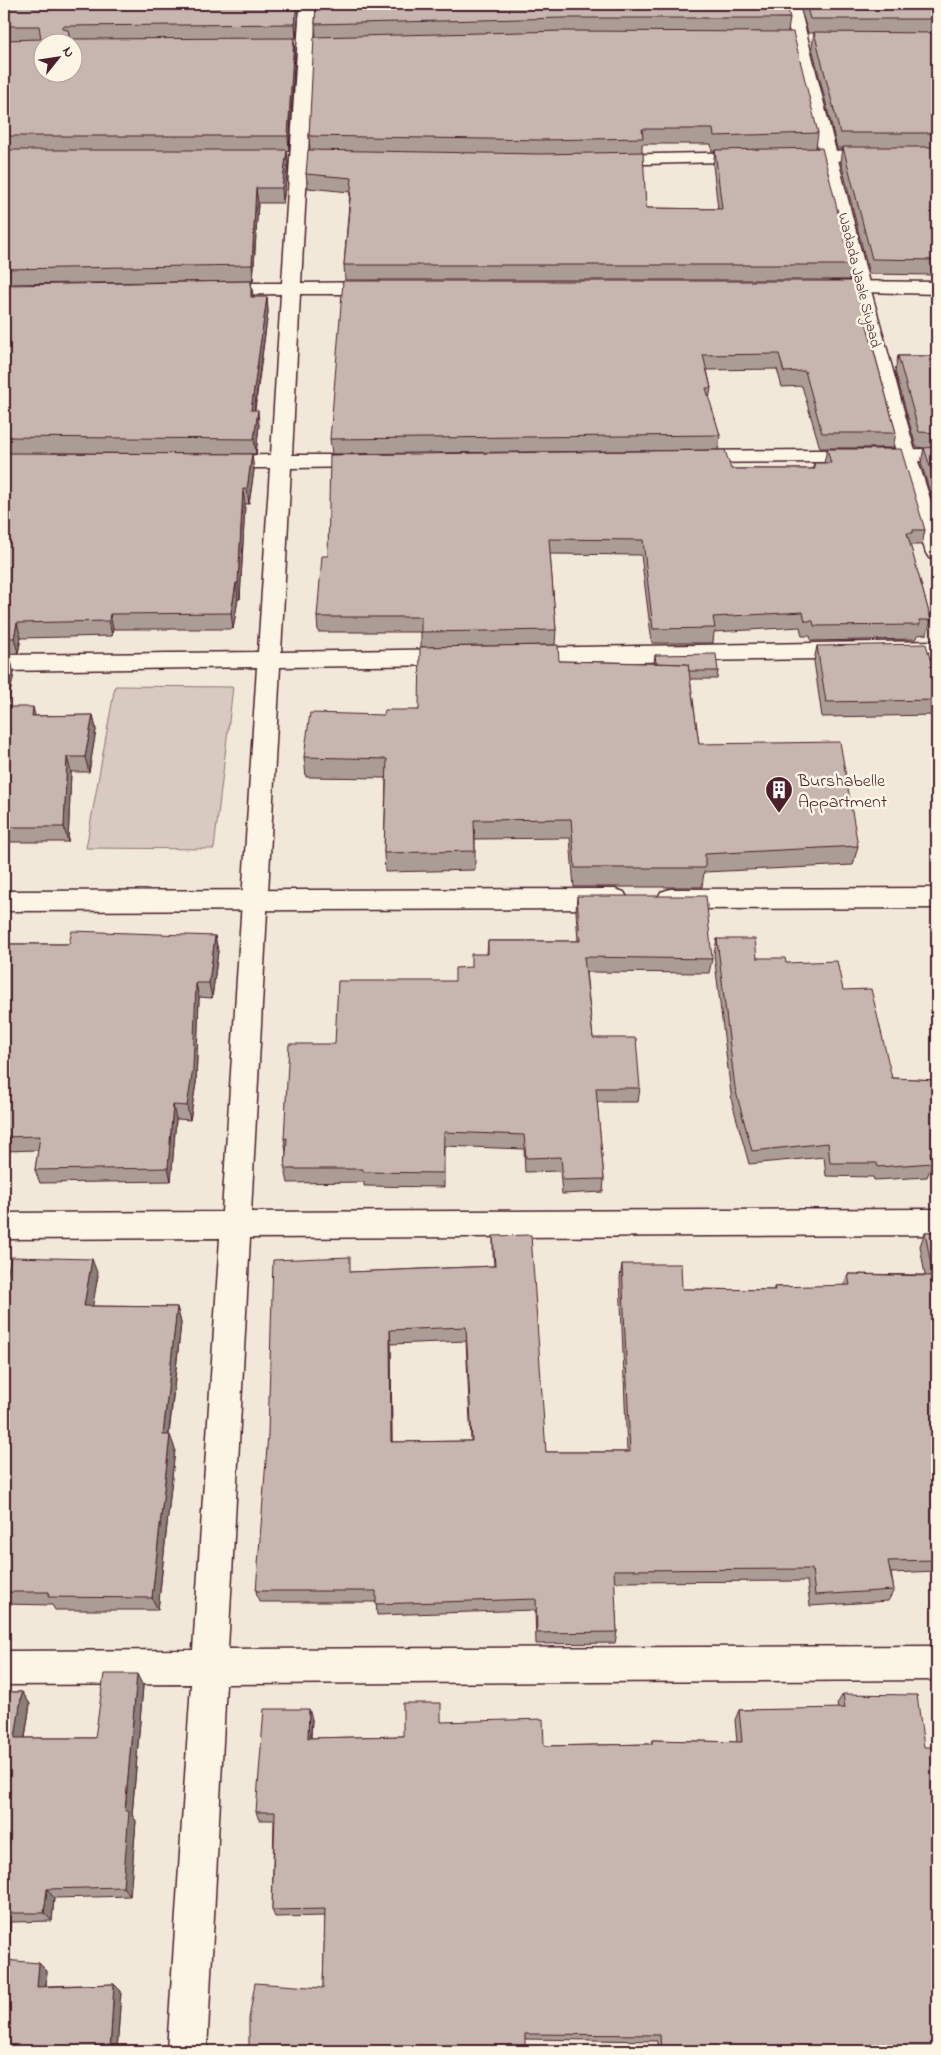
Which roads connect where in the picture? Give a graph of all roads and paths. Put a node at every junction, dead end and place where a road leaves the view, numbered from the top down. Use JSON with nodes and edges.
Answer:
{"nodes":[{"id":1,"x":308,"y":4,"type":"edge"},
{"id":2,"x":791,"y":4,"type":"edge"},
{"id":3,"x":791,"y":39,"type":"junction"},
{"id":4,"x":820,"y":39,"type":"edge"},
{"id":5,"x":829,"y":155,"type":"junction"},
{"id":6,"x":937,"y":155,"type":"edge"},
{"id":7,"x":591,"y":161,"type":"edge"},
{"id":8,"x":861,"y":287,"type":"junction"},
{"id":9,"x":291,"y":288,"type":"junction"},
{"id":10,"x":399,"y":288,"type":"edge"},
{"id":11,"x":812,"y":288,"type":"edge"},
{"id":12,"x":937,"y":288,"type":"edge"},
{"id":13,"x":192,"y":290,"type":"edge"},
{"id":14,"x":906,"y":455,"type":"junction"},
{"id":15,"x":937,"y":455,"type":"edge"},
{"id":16,"x":668,"y":458,"type":"edge"},
{"id":17,"x":192,"y":461,"type":"edge"},
{"id":18,"x":390,"y":461,"type":"edge"},
{"id":19,"x":281,"y":462,"type":"junction"},
{"id":20,"x":937,"y":553,"type":"edge"},
{"id":21,"x":937,"y":649,"type":"edge"},
{"id":22,"x":269,"y":660,"type":"junction"},
{"id":23,"x":4,"y":663,"type":"edge"},
{"id":24,"x":937,"y":898,"type":"edge"},
{"id":25,"x":255,"y":900,"type":"junction"},
{"id":26,"x":4,"y":901,"type":"edge"},
{"id":27,"x":937,"y":1222,"type":"edge"},
{"id":28,"x":235,"y":1224,"type":"junction"},
{"id":29,"x":4,"y":1226,"type":"edge"},
{"id":30,"x":937,"y":1663,"type":"edge"},
{"id":31,"x":4,"y":1668,"type":"edge"},
{"id":32,"x":210,"y":1668,"type":"junction"},
{"id":33,"x":187,"y":2051,"type":"edge"}],
"edges":[{"from":1,"to":9,"type":"street"},
{"from":2,"to":3,"type":"street","name":"Wadada Jaale Siyaad"},
{"from":3,"to":4,"type":"street"},
{"from":3,"to":5,"type":"street","name":"Wadada Jaale Siyaad"},
{"from":5,"to":6,"type":"street"},
{"from":5,"to":7,"type":"street"},
{"from":5,"to":8,"type":"street","name":"Wadada Jaale Siyaad"},
{"from":8,"to":11,"type":"street"},
{"from":8,"to":12,"type":"street"},
{"from":8,"to":14,"type":"street","name":"Wadada Jaale Siyaad"},
{"from":9,"to":10,"type":"street"},
{"from":9,"to":13,"type":"street"},
{"from":9,"to":19,"type":"street"},
{"from":14,"to":15,"type":"street"},
{"from":14,"to":16,"type":"street"},
{"from":14,"to":20,"type":"street","name":"Wadada Jaale Siyaad"},
{"from":17,"to":19,"type":"street"},
{"from":18,"to":19,"type":"street"},
{"from":19,"to":22,"type":"street"},
{"from":21,"to":22,"type":"street"},
{"from":22,"to":23,"type":"street"},
{"from":22,"to":25,"type":"street"},
{"from":24,"to":25,"type":"street"},
{"from":25,"to":26,"type":"street"},
{"from":25,"to":28,"type":"street"},
{"from":27,"to":28,"type":"street"},
{"from":28,"to":29,"type":"street"},
{"from":28,"to":32,"type":"street"},
{"from":30,"to":32,"type":"street"},
{"from":31,"to":32,"type":"street"},
{"from":32,"to":33,"type":"street"}]}
